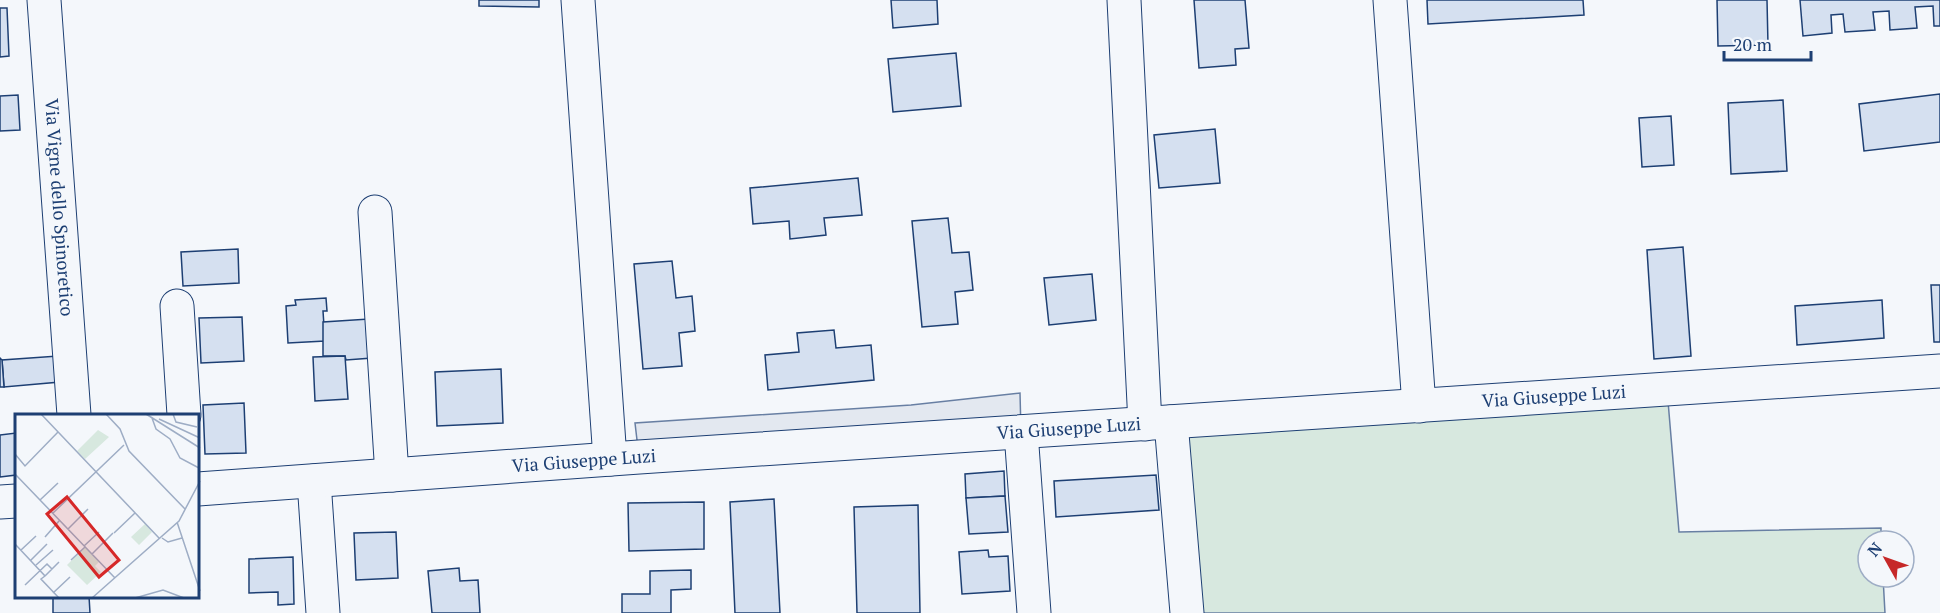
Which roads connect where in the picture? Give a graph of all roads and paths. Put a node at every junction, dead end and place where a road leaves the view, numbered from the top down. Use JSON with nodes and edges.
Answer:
{"nodes":[{"id":1,"x":44,"y":0,"type":"edge"},
{"id":2,"x":578,"y":0,"type":"edge"},
{"id":3,"x":1125,"y":0,"type":"edge"},
{"id":4,"x":1390,"y":0,"type":"edge"},
{"id":5,"x":375,"y":212,"type":"dead end"},
{"id":6,"x":177,"y":306,"type":"dead end"},
{"id":7,"x":1940,"y":371,"type":"edge"},
{"id":8,"x":1419,"y":406,"type":"junction"},
{"id":9,"x":74,"y":414,"type":"edge"},
{"id":10,"x":184,"y":414,"type":"edge"},
{"id":11,"x":1158,"y":423,"type":"junction"},
{"id":12,"x":1021,"y":432,"type":"junction"},
{"id":13,"x":610,"y":459,"type":"junction"},
{"id":14,"x":392,"y":475,"type":"junction"},
{"id":15,"x":314,"y":481,"type":"junction"},
{"id":16,"x":200,"y":489,"type":"edge"},
{"id":17,"x":15,"y":501,"type":"edge"},
{"id":18,"x":0,"y":502,"type":"edge"},
{"id":19,"x":323,"y":613,"type":"edge"},
{"id":20,"x":1034,"y":613,"type":"edge"},
{"id":21,"x":1187,"y":613,"type":"edge"}],
"edges":[{"from":1,"to":9,"type":"street","name":"Via Vigne dello Spinoretico"},
{"from":2,"to":13,"type":"street"},
{"from":3,"to":11,"type":"street"},
{"from":4,"to":8,"type":"street"},
{"from":5,"to":14,"type":"street"},
{"from":6,"to":10,"type":"street"},
{"from":7,"to":8,"type":"street","name":"Via Giuseppe Luzi"},
{"from":8,"to":11,"type":"street","name":"Via Giuseppe Luzi"},
{"from":11,"to":12,"type":"street","name":"Via Giuseppe Luzi"},
{"from":11,"to":21,"type":"street"},
{"from":12,"to":13,"type":"street","name":"Via Giuseppe Luzi"},
{"from":12,"to":20,"type":"street"},
{"from":13,"to":14,"type":"street","name":"Via Giuseppe Luzi"},
{"from":14,"to":15,"type":"street","name":"Via Giuseppe Luzi"},
{"from":15,"to":16,"type":"street","name":"Via Giuseppe Luzi"},
{"from":15,"to":19,"type":"street"},
{"from":17,"to":18,"type":"street"}]}
